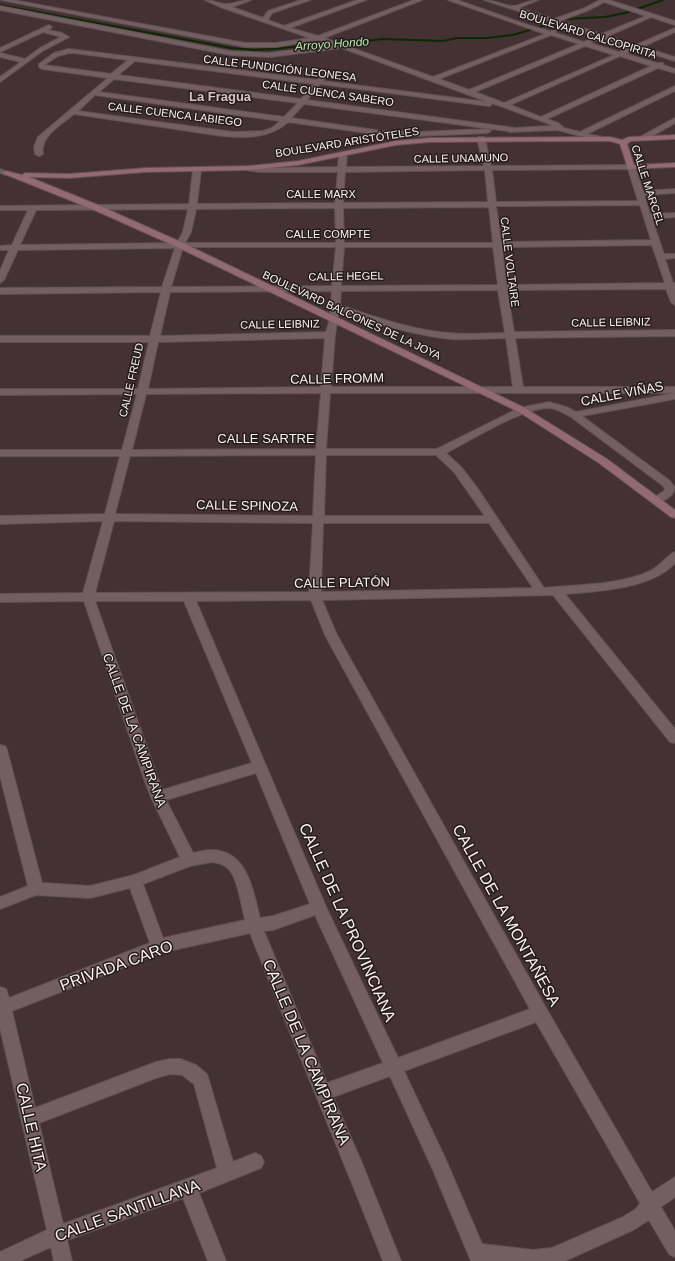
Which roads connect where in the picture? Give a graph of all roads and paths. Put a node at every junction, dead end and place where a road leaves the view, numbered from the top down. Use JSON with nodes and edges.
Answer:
{"nodes":[{"id":1,"x":4,"y":0,"type":"edge"},
{"id":2,"x":208,"y":0,"type":"edge"},
{"id":3,"x":248,"y":0,"type":"edge"},
{"id":4,"x":307,"y":0,"type":"edge"},
{"id":5,"x":363,"y":0,"type":"edge"},
{"id":6,"x":419,"y":0,"type":"edge"},
{"id":7,"x":450,"y":0,"type":"edge"},
{"id":8,"x":487,"y":0,"type":"edge"},
{"id":9,"x":535,"y":0,"type":"edge"},
{"id":10,"x":603,"y":0,"type":"edge"},
{"id":11,"x":215,"y":2,"type":"edge"},
{"id":12,"x":225,"y":7,"type":"junction"},
{"id":13,"x":0,"y":8,"type":"edge"},
{"id":14,"x":513,"y":8,"type":"junction"},
{"id":15,"x":652,"y":16,"type":"junction"},
{"id":16,"x":63,"y":20,"type":"junction"},
{"id":17,"x":264,"y":21,"type":"junction"},
{"id":18,"x":561,"y":23,"type":"junction"},
{"id":19,"x":675,"y":23,"type":"edge"},
{"id":20,"x":284,"y":28,"type":"junction"},
{"id":21,"x":42,"y":30,"type":"junction"},
{"id":22,"x":675,"y":30,"type":"edge"},
{"id":23,"x":552,"y":33,"type":"junction"},
{"id":24,"x":603,"y":36,"type":"junction"},
{"id":25,"x":323,"y":41,"type":"junction"},
{"id":26,"x":587,"y":43,"type":"junction"},
{"id":27,"x":0,"y":44,"type":"edge"},
{"id":28,"x":8,"y":46,"type":"junction"},
{"id":29,"x":637,"y":46,"type":"junction"},
{"id":30,"x":0,"y":50,"type":"edge"},
{"id":31,"x":622,"y":54,"type":"junction"},
{"id":32,"x":0,"y":55,"type":"edge"},
{"id":33,"x":133,"y":59,"type":"junction"},
{"id":34,"x":675,"y":59,"type":"edge"},
{"id":35,"x":26,"y":61,"type":"junction"},
{"id":36,"x":658,"y":66,"type":"junction"},
{"id":37,"x":42,"y":67,"type":"joint"},
{"id":38,"x":675,"y":71,"type":"edge"},
{"id":39,"x":112,"y":76,"type":"junction"},
{"id":40,"x":324,"y":76,"type":"dead end"},
{"id":41,"x":434,"y":79,"type":"junction"},
{"id":42,"x":0,"y":80,"type":"edge"},
{"id":43,"x":318,"y":83,"type":"junction"},
{"id":44,"x":675,"y":88,"type":"edge"},
{"id":45,"x":470,"y":92,"type":"junction"},
{"id":46,"x":94,"y":93,"type":"junction"},
{"id":47,"x":302,"y":101,"type":"junction"},
{"id":48,"x":489,"y":104,"type":"junction"},
{"id":49,"x":505,"y":105,"type":"junction"},
{"id":50,"x":72,"y":112,"type":"junction"},
{"id":51,"x":542,"y":119,"type":"junction"},
{"id":52,"x":287,"y":120,"type":"junction"},
{"id":53,"x":675,"y":120,"type":"edge"},
{"id":54,"x":561,"y":128,"type":"junction"},
{"id":55,"x":516,"y":130,"type":"junction"},
{"id":56,"x":583,"y":133,"type":"junction"},
{"id":57,"x":675,"y":136,"type":"edge"},
{"id":58,"x":644,"y":137,"type":"junction"},
{"id":59,"x":657,"y":137,"type":"junction"},
{"id":60,"x":481,"y":139,"type":"junction"},
{"id":61,"x":601,"y":139,"type":"junction"},
{"id":62,"x":623,"y":143,"type":"junction"},
{"id":63,"x":39,"y":154,"type":"dead end"},
{"id":64,"x":342,"y":154,"type":"junction"},
{"id":65,"x":675,"y":165,"type":"edge"},
{"id":66,"x":631,"y":167,"type":"junction"},
{"id":67,"x":248,"y":168,"type":"junction"},
{"id":68,"x":488,"y":168,"type":"junction"},
{"id":69,"x":197,"y":170,"type":"junction"},
{"id":70,"x":342,"y":170,"type":"junction"},
{"id":71,"x":2,"y":172,"type":"edge"},
{"id":72,"x":675,"y":191,"type":"edge"},
{"id":73,"x":640,"y":193,"type":"junction"},
{"id":74,"x":643,"y":203,"type":"junction"},
{"id":75,"x":492,"y":204,"type":"junction"},
{"id":76,"x":193,"y":206,"type":"junction"},
{"id":77,"x":339,"y":206,"type":"junction"},
{"id":78,"x":33,"y":207,"type":"junction"},
{"id":79,"x":95,"y":207,"type":"junction"},
{"id":80,"x":0,"y":208,"type":"edge"},
{"id":81,"x":675,"y":215,"type":"edge"},
{"id":82,"x":648,"y":217,"type":"junction"},
{"id":83,"x":655,"y":242,"type":"junction"},
{"id":84,"x":180,"y":245,"type":"junction"},
{"id":85,"x":340,"y":245,"type":"junction"},
{"id":86,"x":497,"y":245,"type":"junction"},
{"id":87,"x":0,"y":248,"type":"edge"},
{"id":88,"x":14,"y":248,"type":"junction"},
{"id":89,"x":675,"y":256,"type":"edge"},
{"id":90,"x":660,"y":257,"type":"junction"},
{"id":91,"x":0,"y":280,"type":"edge"},
{"id":92,"x":502,"y":286,"type":"junction"},
{"id":93,"x":672,"y":286,"type":"edge"},
{"id":94,"x":336,"y":287,"type":"junction"},
{"id":95,"x":166,"y":289,"type":"junction"},
{"id":96,"x":269,"y":289,"type":"junction"},
{"id":97,"x":0,"y":291,"type":"edge"},
{"id":98,"x":675,"y":302,"type":"edge"},
{"id":99,"x":335,"y":306,"type":"junction"},
{"id":100,"x":334,"y":319,"type":"junction"},
{"id":101,"x":675,"y":333,"type":"edge"},
{"id":102,"x":330,"y":335,"type":"junction"},
{"id":103,"x":509,"y":335,"type":"junction"},
{"id":104,"x":0,"y":339,"type":"edge"},
{"id":105,"x":153,"y":339,"type":"junction"},
{"id":106,"x":518,"y":388,"type":"junction"},
{"id":107,"x":479,"y":389,"type":"junction"},
{"id":108,"x":675,"y":390,"type":"edge"},
{"id":109,"x":326,"y":391,"type":"junction"},
{"id":110,"x":0,"y":392,"type":"edge"},
{"id":111,"x":142,"y":392,"type":"junction"},
{"id":112,"x":675,"y":396,"type":"edge"},
{"id":113,"x":522,"y":410,"type":"junction"},
{"id":114,"x":574,"y":416,"type":"junction"},
{"id":115,"x":126,"y":452,"type":"junction"},
{"id":116,"x":321,"y":452,"type":"junction"},
{"id":117,"x":439,"y":452,"type":"junction"},
{"id":118,"x":0,"y":453,"type":"edge"},
{"id":119,"x":655,"y":500,"type":"junction"},
{"id":120,"x":675,"y":515,"type":"edge"},
{"id":121,"x":109,"y":517,"type":"junction"},
{"id":122,"x":494,"y":519,"type":"junction"},
{"id":123,"x":0,"y":520,"type":"edge"},
{"id":124,"x":317,"y":520,"type":"junction"},
{"id":125,"x":675,"y":556,"type":"edge"},
{"id":126,"x":556,"y":591,"type":"junction"},
{"id":127,"x":541,"y":592,"type":"junction"},
{"id":128,"x":188,"y":596,"type":"junction"},
{"id":129,"x":315,"y":596,"type":"junction"},
{"id":130,"x":88,"y":597,"type":"junction"},
{"id":131,"x":0,"y":598,"type":"edge"},
{"id":132,"x":675,"y":738,"type":"edge"},
{"id":133,"x":0,"y":750,"type":"edge"},
{"id":134,"x":260,"y":766,"type":"junction"},
{"id":135,"x":158,"y":797,"type":"junction"},
{"id":136,"x":189,"y":860,"type":"junction"},
{"id":137,"x":135,"y":882,"type":"junction"},
{"id":138,"x":36,"y":889,"type":"junction"},
{"id":139,"x":0,"y":903,"type":"edge"},
{"id":140,"x":319,"y":907,"type":"junction"},
{"id":141,"x":254,"y":925,"type":"junction"},
{"id":142,"x":159,"y":946,"type":"junction"},
{"id":143,"x":2,"y":1000,"type":"edge"},
{"id":144,"x":540,"y":1013,"type":"junction"},
{"id":145,"x":394,"y":1067,"type":"junction"},
{"id":146,"x":323,"y":1093,"type":"junction"},
{"id":147,"x":30,"y":1118,"type":"junction"},
{"id":148,"x":255,"y":1162,"type":"dead end"},
{"id":149,"x":227,"y":1172,"type":"junction"},
{"id":150,"x":675,"y":1186,"type":"edge"},
{"id":151,"x":188,"y":1188,"type":"junction"},
{"id":152,"x":650,"y":1204,"type":"junction"},
{"id":153,"x":56,"y":1235,"type":"junction"},
{"id":154,"x":675,"y":1248,"type":"edge"},
{"id":155,"x":478,"y":1256,"type":"edge"},
{"id":156,"x":0,"y":1260,"type":"edge"},
{"id":157,"x":532,"y":1260,"type":"edge"},
{"id":158,"x":63,"y":1261,"type":"edge"},
{"id":159,"x":217,"y":1261,"type":"edge"},
{"id":160,"x":392,"y":1261,"type":"edge"}],
"edges":[{"from":1,"to":25,"type":"street"},
{"from":2,"to":11,"type":"street"},
{"from":3,"to":12,"type":"street"},
{"from":4,"to":17,"type":"street"},
{"from":5,"to":20,"type":"street"},
{"from":6,"to":25,"type":"street"},
{"from":7,"to":23,"type":"street","name":"BOULEVARD CALCOPIRITA"},
{"from":8,"to":14,"type":"street","name":"BOULEVARD CALCOPIRITA"},
{"from":9,"to":14,"type":"street"},
{"from":10,"to":15,"type":"street"},
{"from":10,"to":18,"type":"street"},
{"from":11,"to":12,"type":"street"},
{"from":12,"to":17,"type":"street"},
{"from":13,"to":16,"type":"street"},
{"from":14,"to":18,"type":"street","name":"BOULEVARD CALCOPIRITA"},
{"from":15,"to":19,"type":"street"},
{"from":15,"to":24,"type":"street"},
{"from":16,"to":21,"type":"street"},
{"from":16,"to":25,"type":"street"},
{"from":17,"to":20,"type":"street"},
{"from":18,"to":23,"type":"street"},
{"from":18,"to":24,"type":"street","name":"BOULEVARD CALCOPIRITA"},
{"from":20,"to":25,"type":"street"},
{"from":21,"to":28,"type":"street"},
{"from":21,"to":35,"type":"street"},
{"from":22,"to":29,"type":"street"},
{"from":23,"to":26,"type":"street","name":"BOULEVARD CALCOPIRITA"},
{"from":23,"to":41,"type":"street"},
{"from":24,"to":26,"type":"street"},
{"from":24,"to":29,"type":"street","name":"BOULEVARD CALCOPIRITA"},
{"from":25,"to":41,"type":"street"},
{"from":25,"to":48,"type":"street"},
{"from":26,"to":31,"type":"street","name":"BOULEVARD CALCOPIRITA"},
{"from":26,"to":45,"type":"street"},
{"from":27,"to":28,"type":"street"},
{"from":28,"to":30,"type":"street"},
{"from":29,"to":31,"type":"street"},
{"from":29,"to":34,"type":"street","name":"BOULEVARD CALCOPIRITA"},
{"from":31,"to":36,"type":"street","name":"BOULEVARD CALCOPIRITA"},
{"from":31,"to":49,"type":"street"},
{"from":32,"to":35,"type":"street"},
{"from":33,"to":37,"type":"street","name":"CALLE FUNDICIÓN LEONESA"},
{"from":33,"to":39,"type":"street"},
{"from":33,"to":43,"type":"street","name":"CALLE FUNDICIÓN LEONESA"},
{"from":34,"to":36,"type":"street"},
{"from":35,"to":42,"type":"street"},
{"from":36,"to":38,"type":"street","name":"BOULEVARD CALCOPIRITA"},
{"from":36,"to":51,"type":"street"},
{"from":37,"to":39,"type":"street","name":"CALLE CUENCA SABERO"},
{"from":39,"to":46,"type":"street"},
{"from":39,"to":47,"type":"street","name":"CALLE CUENCA SABERO"},
{"from":40,"to":43,"type":"street","name":"CALLE CUENCA LABIEGO"},
{"from":41,"to":45,"type":"street"},
{"from":43,"to":47,"type":"street","name":"CALLE CUENCA LABIEGO"},
{"from":43,"to":48,"type":"street","name":"CALLE FUNDICIÓN LEONESA"},
{"from":44,"to":56,"type":"street"},
{"from":45,"to":49,"type":"street"},
{"from":46,"to":50,"type":"street"},
{"from":46,"to":52,"type":"street"},
{"from":47,"to":52,"type":"street","name":"CALLE CUENCA LABIEGO"},
{"from":47,"to":55,"type":"street","name":"CALLE CUENCA SABERO"},
{"from":48,"to":54,"type":"street"},
{"from":49,"to":51,"type":"street"},
{"from":50,"to":52,"type":"street","name":"CALLE CUENCA LABIEGO"},
{"from":50,"to":63,"type":"street"},
{"from":51,"to":54,"type":"street"},
{"from":52,"to":55,"type":"street"},
{"from":53,"to":58,"type":"street"},
{"from":54,"to":55,"type":"street"},
{"from":54,"to":56,"type":"street"},
{"from":56,"to":61,"type":"street"},
{"from":57,"to":59,"type":"street","name":"BOULEVARD ARISTÓTELES"},
{"from":58,"to":59,"type":"street","name":"BOULEVARD ARISTÓTELES"},
{"from":58,"to":61,"type":"street","name":"BOULEVARD ARISTÓTELES"},
{"from":59,"to":62,"type":"street","name":"BOULEVARD ARISTÓTELES"},
{"from":60,"to":61,"type":"street","name":"BOULEVARD ARISTÓTELES"},
{"from":60,"to":64,"type":"street","name":"BOULEVARD ARISTÓTELES"},
{"from":60,"to":68,"type":"street","name":"CALLE VOLTAIRE"},
{"from":61,"to":62,"type":"street","name":"BOULEVARD ARISTÓTELES"},
{"from":62,"to":66,"type":"street","name":"CALLE MARCEL"},
{"from":64,"to":67,"type":"street","name":"BOULEVARD ARISTÓTELES"},
{"from":64,"to":70,"type":"street"},
{"from":65,"to":66,"type":"street","name":"CALLE UNAMUNO"},
{"from":66,"to":68,"type":"street","name":"CALLE UNAMUNO"},
{"from":66,"to":73,"type":"street","name":"CALLE MARCEL"},
{"from":67,"to":69,"type":"street","name":"BOULEVARD ARISTÓTELES"},
{"from":67,"to":70,"type":"street","name":"CALLE UNAMUNO"},
{"from":68,"to":70,"type":"street","name":"CALLE UNAMUNO"},
{"from":68,"to":75,"type":"street","name":"CALLE VOLTAIRE"},
{"from":69,"to":71,"type":"street","name":"BOULEVARD ARISTÓTELES"},
{"from":69,"to":76,"type":"street","name":"CALLE FREUD"},
{"from":70,"to":77,"type":"street"},
{"from":71,"to":79,"type":"street","name":"BOULEVARD BALCONES DE LA JOYA"},
{"from":72,"to":73,"type":"street"},
{"from":73,"to":74,"type":"street","name":"CALLE MARCEL"},
{"from":74,"to":75,"type":"street","name":"CALLE MARX"},
{"from":74,"to":82,"type":"street","name":"CALLE MARCEL"},
{"from":75,"to":77,"type":"street","name":"CALLE MARX"},
{"from":75,"to":86,"type":"street","name":"CALLE VOLTAIRE"},
{"from":76,"to":77,"type":"street","name":"CALLE MARX"},
{"from":76,"to":79,"type":"street","name":"CALLE MARX"},
{"from":76,"to":84,"type":"street","name":"CALLE FREUD"},
{"from":77,"to":85,"type":"street"},
{"from":78,"to":79,"type":"street","name":"CALLE MARX"},
{"from":78,"to":80,"type":"street","name":"CALLE MARX"},
{"from":78,"to":88,"type":"street"},
{"from":79,"to":84,"type":"street","name":"BOULEVARD BALCONES DE LA JOYA"},
{"from":81,"to":82,"type":"street"},
{"from":82,"to":83,"type":"street","name":"CALLE MARCEL"},
{"from":83,"to":86,"type":"street","name":"CALLE COMPTE"},
{"from":83,"to":90,"type":"street","name":"CALLE MARCEL"},
{"from":84,"to":85,"type":"street","name":"CALLE COMPTE"},
{"from":84,"to":88,"type":"street","name":"CALLE COMPTE"},
{"from":84,"to":95,"type":"street","name":"CALLE FREUD"},
{"from":84,"to":96,"type":"street","name":"BOULEVARD BALCONES DE LA JOYA"},
{"from":85,"to":86,"type":"street","name":"CALLE COMPTE"},
{"from":85,"to":94,"type":"street"},
{"from":86,"to":92,"type":"street","name":"CALLE VOLTAIRE"},
{"from":87,"to":88,"type":"street","name":"CALLE COMPTE"},
{"from":88,"to":91,"type":"street"},
{"from":89,"to":90,"type":"street"},
{"from":90,"to":93,"type":"street","name":"CALLE MARCEL"},
{"from":92,"to":93,"type":"street","name":"CALLE HEGEL"},
{"from":92,"to":94,"type":"street","name":"CALLE HEGEL"},
{"from":92,"to":103,"type":"street","name":"CALLE VOLTAIRE"},
{"from":93,"to":98,"type":"street","name":"CALLE MARCEL"},
{"from":94,"to":96,"type":"street","name":"CALLE HEGEL"},
{"from":94,"to":99,"type":"street"},
{"from":95,"to":96,"type":"street","name":"CALLE HEGEL"},
{"from":95,"to":97,"type":"street","name":"CALLE HEGEL"},
{"from":95,"to":105,"type":"street","name":"CALLE FREUD"},
{"from":96,"to":100,"type":"street","name":"BOULEVARD BALCONES DE LA JOYA"},
{"from":99,"to":100,"type":"street","name":"CALLE LEIBNIZ"},
{"from":99,"to":103,"type":"street","name":"CALLE LEIBNIZ"},
{"from":100,"to":102,"type":"street","name":"CALLE LEIBNIZ"},
{"from":100,"to":107,"type":"street","name":"BOULEVARD BALCONES DE LA JOYA"},
{"from":101,"to":103,"type":"street","name":"CALLE LEIBNIZ"},
{"from":102,"to":105,"type":"street","name":"CALLE LEIBNIZ"},
{"from":102,"to":109,"type":"street"},
{"from":103,"to":106,"type":"street","name":"CALLE VOLTAIRE"},
{"from":104,"to":105,"type":"street","name":"CALLE LEIBNIZ"},
{"from":105,"to":111,"type":"street","name":"CALLE FREUD"},
{"from":106,"to":107,"type":"street","name":"CALLE FROMM"},
{"from":106,"to":108,"type":"street","name":"CALLE FROMM"},
{"from":107,"to":109,"type":"street","name":"CALLE FROMM"},
{"from":107,"to":113,"type":"street","name":"BOULEVARD BALCONES DE LA JOYA"},
{"from":109,"to":111,"type":"street","name":"CALLE FROMM"},
{"from":109,"to":116,"type":"street"},
{"from":110,"to":111,"type":"street","name":"CALLE FROMM"},
{"from":111,"to":115,"type":"street","name":"CALLE FREUD"},
{"from":112,"to":114,"type":"street","name":"CALLE VIÑAS"},
{"from":113,"to":114,"type":"street","name":"CALLE SARTRE"},
{"from":113,"to":117,"type":"street","name":"CALLE SARTRE"},
{"from":113,"to":119,"type":"street","name":"BOULEVARD BALCONES DE LA JOYA"},
{"from":114,"to":119,"type":"street","name":"CALLE SARTRE"},
{"from":115,"to":116,"type":"street","name":"CALLE SARTRE"},
{"from":115,"to":118,"type":"street","name":"CALLE SARTRE"},
{"from":115,"to":121,"type":"street","name":"CALLE FREUD"},
{"from":116,"to":117,"type":"street","name":"CALLE SARTRE"},
{"from":116,"to":124,"type":"street"},
{"from":117,"to":122,"type":"street"},
{"from":119,"to":120,"type":"street","name":"BOULEVARD BALCONES DE LA JOYA"},
{"from":121,"to":123,"type":"street","name":"CALLE SPINOZA"},
{"from":121,"to":124,"type":"street","name":"CALLE SPINOZA"},
{"from":121,"to":130,"type":"street","name":"CALLE FREUD"},
{"from":122,"to":124,"type":"street","name":"CALLE SPINOZA"},
{"from":122,"to":127,"type":"street"},
{"from":124,"to":129,"type":"street"},
{"from":125,"to":126,"type":"street","name":"CALLE PLATÓN"},
{"from":126,"to":127,"type":"street","name":"CALLE PLATÓN"},
{"from":126,"to":132,"type":"street"},
{"from":127,"to":129,"type":"street","name":"CALLE PLATÓN"},
{"from":128,"to":129,"type":"street","name":"CALLE PLATÓN"},
{"from":128,"to":130,"type":"street","name":"CALLE PLATÓN"},
{"from":128,"to":134,"type":"street","name":"CALLE DE LA PROVINCIANA"},
{"from":129,"to":144,"type":"street","name":"CALLE DE LA MONTAÑESA"},
{"from":130,"to":131,"type":"street","name":"CALLE PLATÓN"},
{"from":130,"to":135,"type":"street","name":"CALLE DE LA CAMPIRANA"},
{"from":133,"to":138,"type":"street"},
{"from":134,"to":135,"type":"street"},
{"from":134,"to":140,"type":"street","name":"CALLE DE LA PROVINCIANA"},
{"from":135,"to":136,"type":"street","name":"CALLE DE LA CAMPIRANA"},
{"from":136,"to":137,"type":"street"},
{"from":136,"to":141,"type":"street","name":"CALLE DE LA CAMPIRANA"},
{"from":137,"to":138,"type":"street"},
{"from":137,"to":142,"type":"street"},
{"from":138,"to":139,"type":"street"},
{"from":140,"to":141,"type":"street","name":"PRIVADA CARO"},
{"from":140,"to":145,"type":"street","name":"CALLE DE LA PROVINCIANA"},
{"from":141,"to":142,"type":"street","name":"PRIVADA CARO"},
{"from":141,"to":146,"type":"street","name":"CALLE DE LA CAMPIRANA"},
{"from":142,"to":143,"type":"street","name":"PRIVADA CARO"},
{"from":143,"to":147,"type":"street","name":"CALLE HITA"},
{"from":144,"to":145,"type":"street"},
{"from":144,"to":152,"type":"street","name":"CALLE DE LA MONTAÑESA"},
{"from":145,"to":146,"type":"street"},
{"from":145,"to":155,"type":"street","name":"CALLE DE LA PROVINCIANA"},
{"from":146,"to":160,"type":"street","name":"CALLE DE LA CAMPIRANA"},
{"from":147,"to":149,"type":"street"},
{"from":147,"to":153,"type":"street","name":"CALLE HITA"},
{"from":148,"to":149,"type":"street","name":"CALLE SANTILLANA"},
{"from":149,"to":151,"type":"street","name":"CALLE SANTILLANA"},
{"from":150,"to":152,"type":"street"},
{"from":151,"to":153,"type":"street","name":"CALLE SANTILLANA"},
{"from":151,"to":159,"type":"street"},
{"from":152,"to":154,"type":"street","name":"CALLE DE LA MONTAÑESA"},
{"from":152,"to":157,"type":"street"},
{"from":153,"to":156,"type":"street","name":"CALLE SANTILLANA"},
{"from":153,"to":158,"type":"street","name":"CALLE HITA"},
{"from":155,"to":157,"type":"street"}]}
